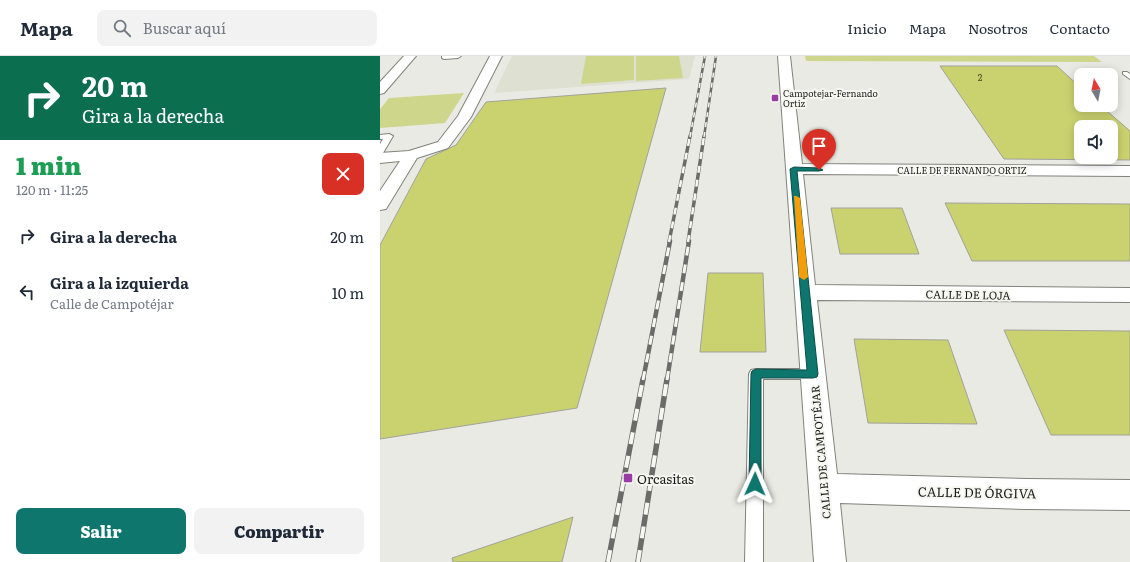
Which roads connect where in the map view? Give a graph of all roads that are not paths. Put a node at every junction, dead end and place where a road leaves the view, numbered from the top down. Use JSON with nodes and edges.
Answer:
{"nodes":[{"id":1,"x":410,"y":56,"type":"edge"},
{"id":2,"x":444,"y":56,"type":"edge"},
{"id":3,"x":458,"y":56,"type":"edge"},
{"id":4,"x":496,"y":56,"type":"edge"},
{"id":5,"x":784,"y":56,"type":"edge"},
{"id":6,"x":439,"y":63,"type":"dead end"},
{"id":7,"x":380,"y":90,"type":"edge"},
{"id":8,"x":380,"y":137,"type":"edge"},
{"id":9,"x":380,"y":151,"type":"edge"},
{"id":10,"x":411,"y":155,"type":"junction"},
{"id":11,"x":380,"y":158,"type":"edge"},
{"id":12,"x":794,"y":169,"type":"junction"},
{"id":13,"x":1130,"y":171,"type":"edge"},
{"id":14,"x":380,"y":205,"type":"edge"},
{"id":15,"x":805,"y":292,"type":"junction"},
{"id":16,"x":1130,"y":296,"type":"edge"},
{"id":17,"x":813,"y":374,"type":"junction"},
{"id":18,"x":824,"y":488,"type":"junction"},
{"id":19,"x":1130,"y":495,"type":"edge"},
{"id":20,"x":754,"y":562,"type":"edge"},
{"id":21,"x":830,"y":562,"type":"edge"}],
"edges":[{"from":1,"to":7,"type":"street"},
{"from":2,"to":3,"type":"lane"},
{"from":2,"to":6,"type":"lane"},
{"from":4,"to":10,"type":"street"},
{"from":5,"to":12,"type":"street","name":"CALLE DE CAMPOTÉJAR"},
{"from":8,"to":9,"type":"lane"},
{"from":10,"to":11,"type":"street"},
{"from":10,"to":14,"type":"street"},
{"from":12,"to":13,"type":"street","name":"CALLE DE FERNANDO ORTIZ"},
{"from":12,"to":15,"type":"street","name":"CALLE DE CAMPOTÉJAR"},
{"from":15,"to":16,"type":"street","name":"CALLE DE LOJA"},
{"from":15,"to":17,"type":"street","name":"CALLE DE CAMPOTÉJAR"},
{"from":17,"to":18,"type":"street","name":"CALLE DE CAMPOTÉJAR"},
{"from":17,"to":20,"type":"lane"},
{"from":18,"to":19,"type":"street","name":"CALLE DE ÓRGIVA"},
{"from":18,"to":21,"type":"street","name":"CALLE DE CAMPOTÉJAR"}]}
